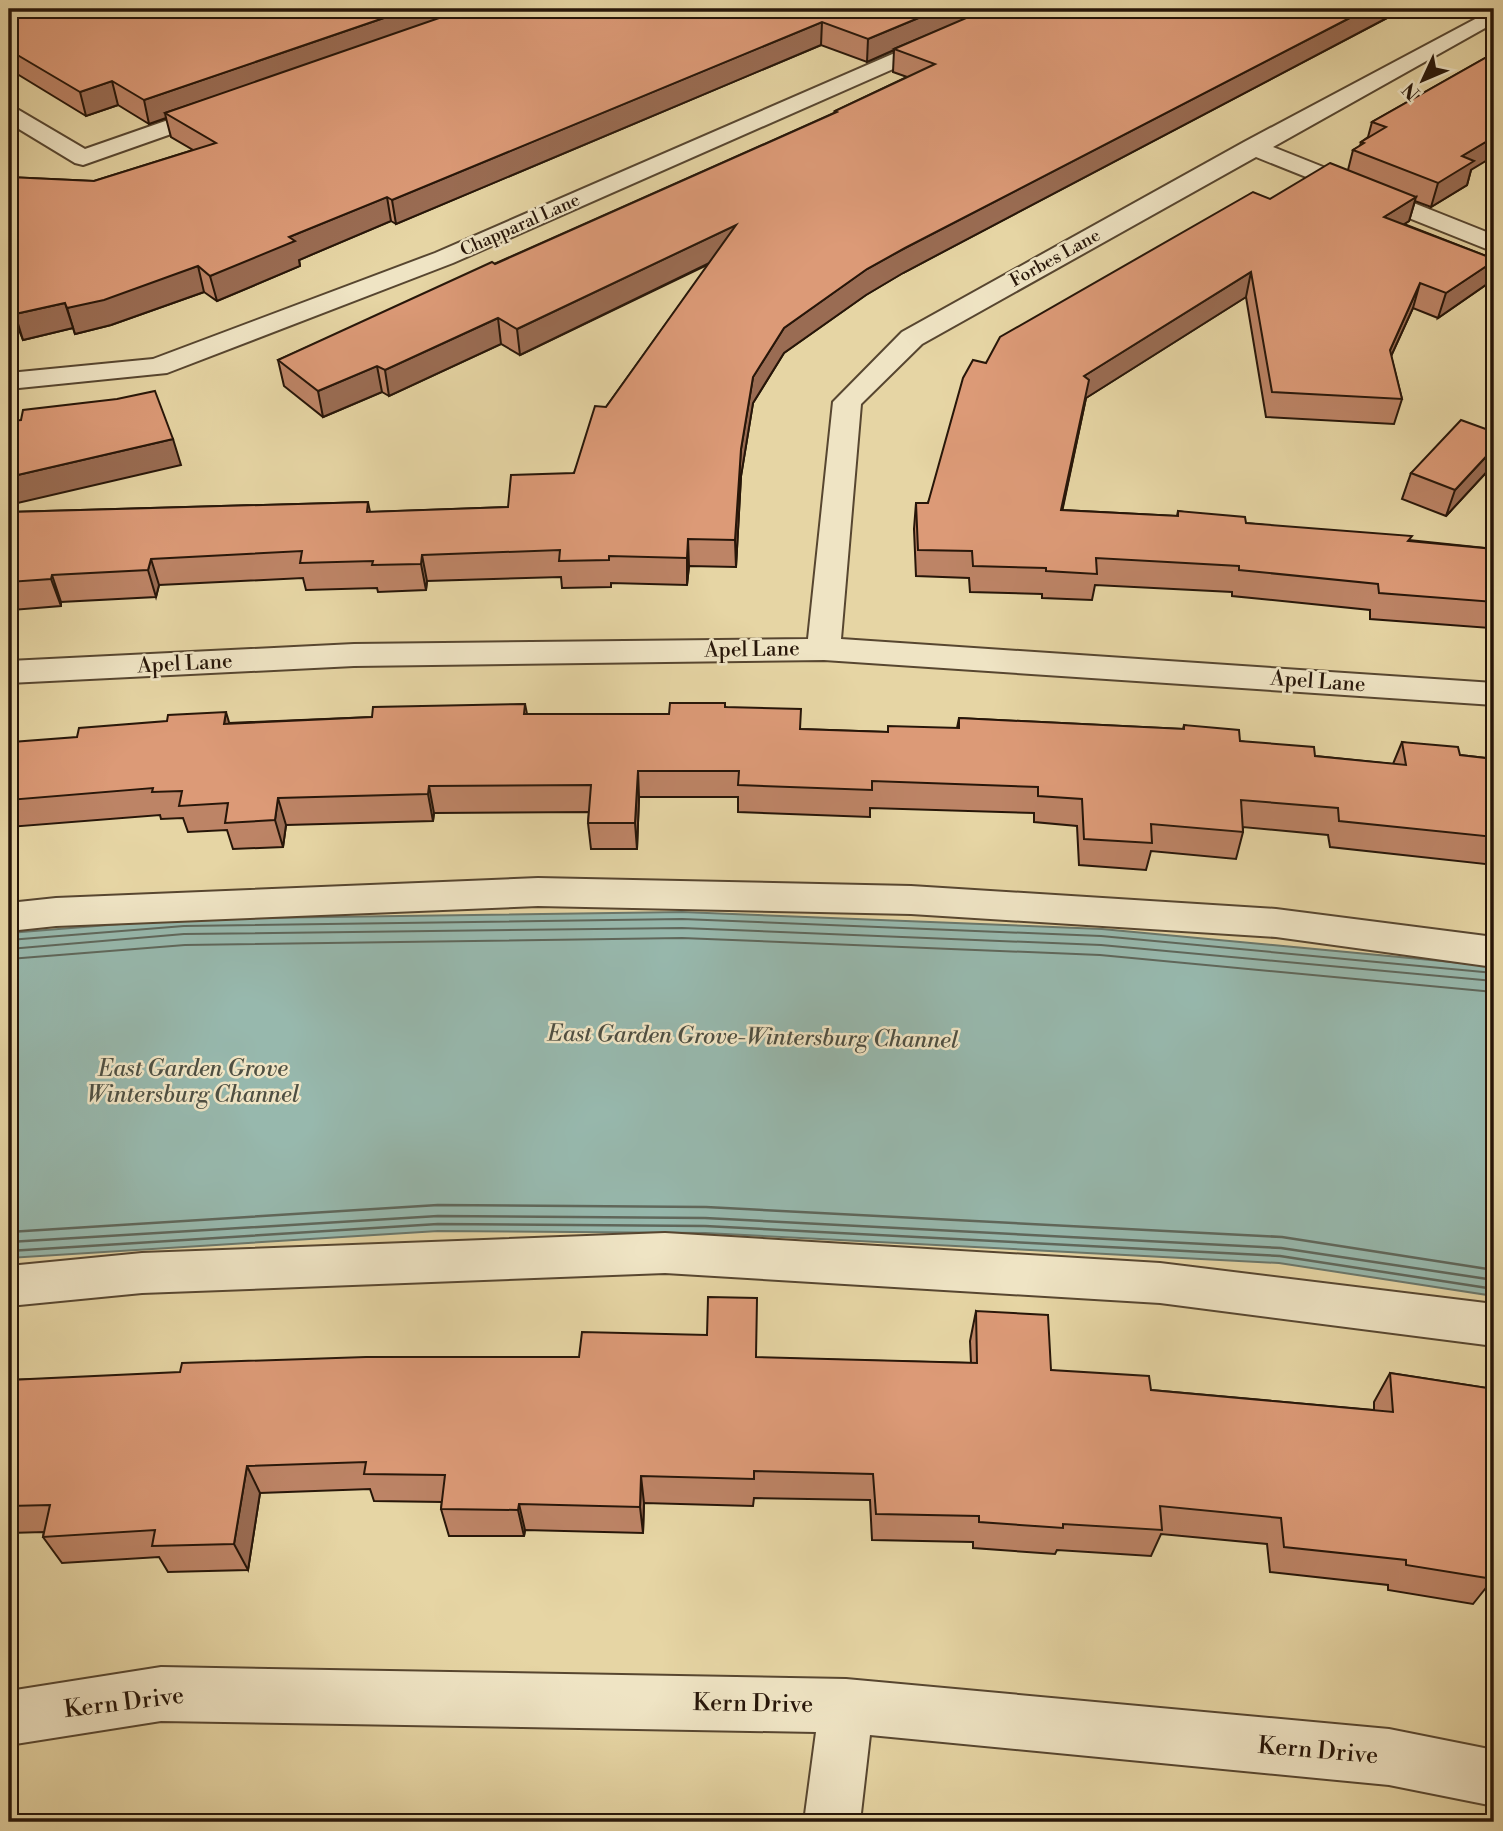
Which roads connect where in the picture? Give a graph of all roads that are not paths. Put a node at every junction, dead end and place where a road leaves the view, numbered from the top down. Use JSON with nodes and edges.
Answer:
{"nodes":[{"id":1,"x":1013,"y":9,"type":"edge"},
{"id":2,"x":1494,"y":15,"type":"edge"},
{"id":3,"x":241,"y":102,"type":"edge"},
{"id":4,"x":9,"y":114,"type":"edge"},
{"id":5,"x":1252,"y":147,"type":"junction"},
{"id":6,"x":1494,"y":244,"type":"edge"},
{"id":7,"x":9,"y":381,"type":"edge"},
{"id":8,"x":824,"y":649,"type":"junction"},
{"id":9,"x":9,"y":672,"type":"edge"},
{"id":10,"x":1494,"y":694,"type":"edge"},
{"id":11,"x":9,"y":918,"type":"edge"},
{"id":12,"x":1494,"y":952,"type":"edge"},
{"id":13,"x":9,"y":1286,"type":"edge"},
{"id":14,"x":1494,"y":1325,"type":"edge"},
{"id":15,"x":846,"y":1706,"type":"junction"},
{"id":16,"x":9,"y":1718,"type":"edge"},
{"id":17,"x":1494,"y":1778,"type":"edge"},
{"id":18,"x":832,"y":1822,"type":"edge"}],
"edges":[{"from":1,"to":7,"type":"street","name":"Chapparal Lane"},
{"from":2,"to":5,"type":"street","name":"Forbes Lane"},
{"from":3,"to":4,"type":"street"},
{"from":5,"to":6,"type":"street"},
{"from":5,"to":8,"type":"street","name":"Forbes Lane"},
{"from":8,"to":9,"type":"street","name":"Apel Lane"},
{"from":8,"to":10,"type":"street","name":"Apel Lane"},
{"from":11,"to":12,"type":"street"},
{"from":13,"to":14,"type":"street"},
{"from":15,"to":16,"type":"street","name":"Kern Drive"},
{"from":15,"to":17,"type":"street","name":"Kern Drive"},
{"from":15,"to":18,"type":"street"}]}
